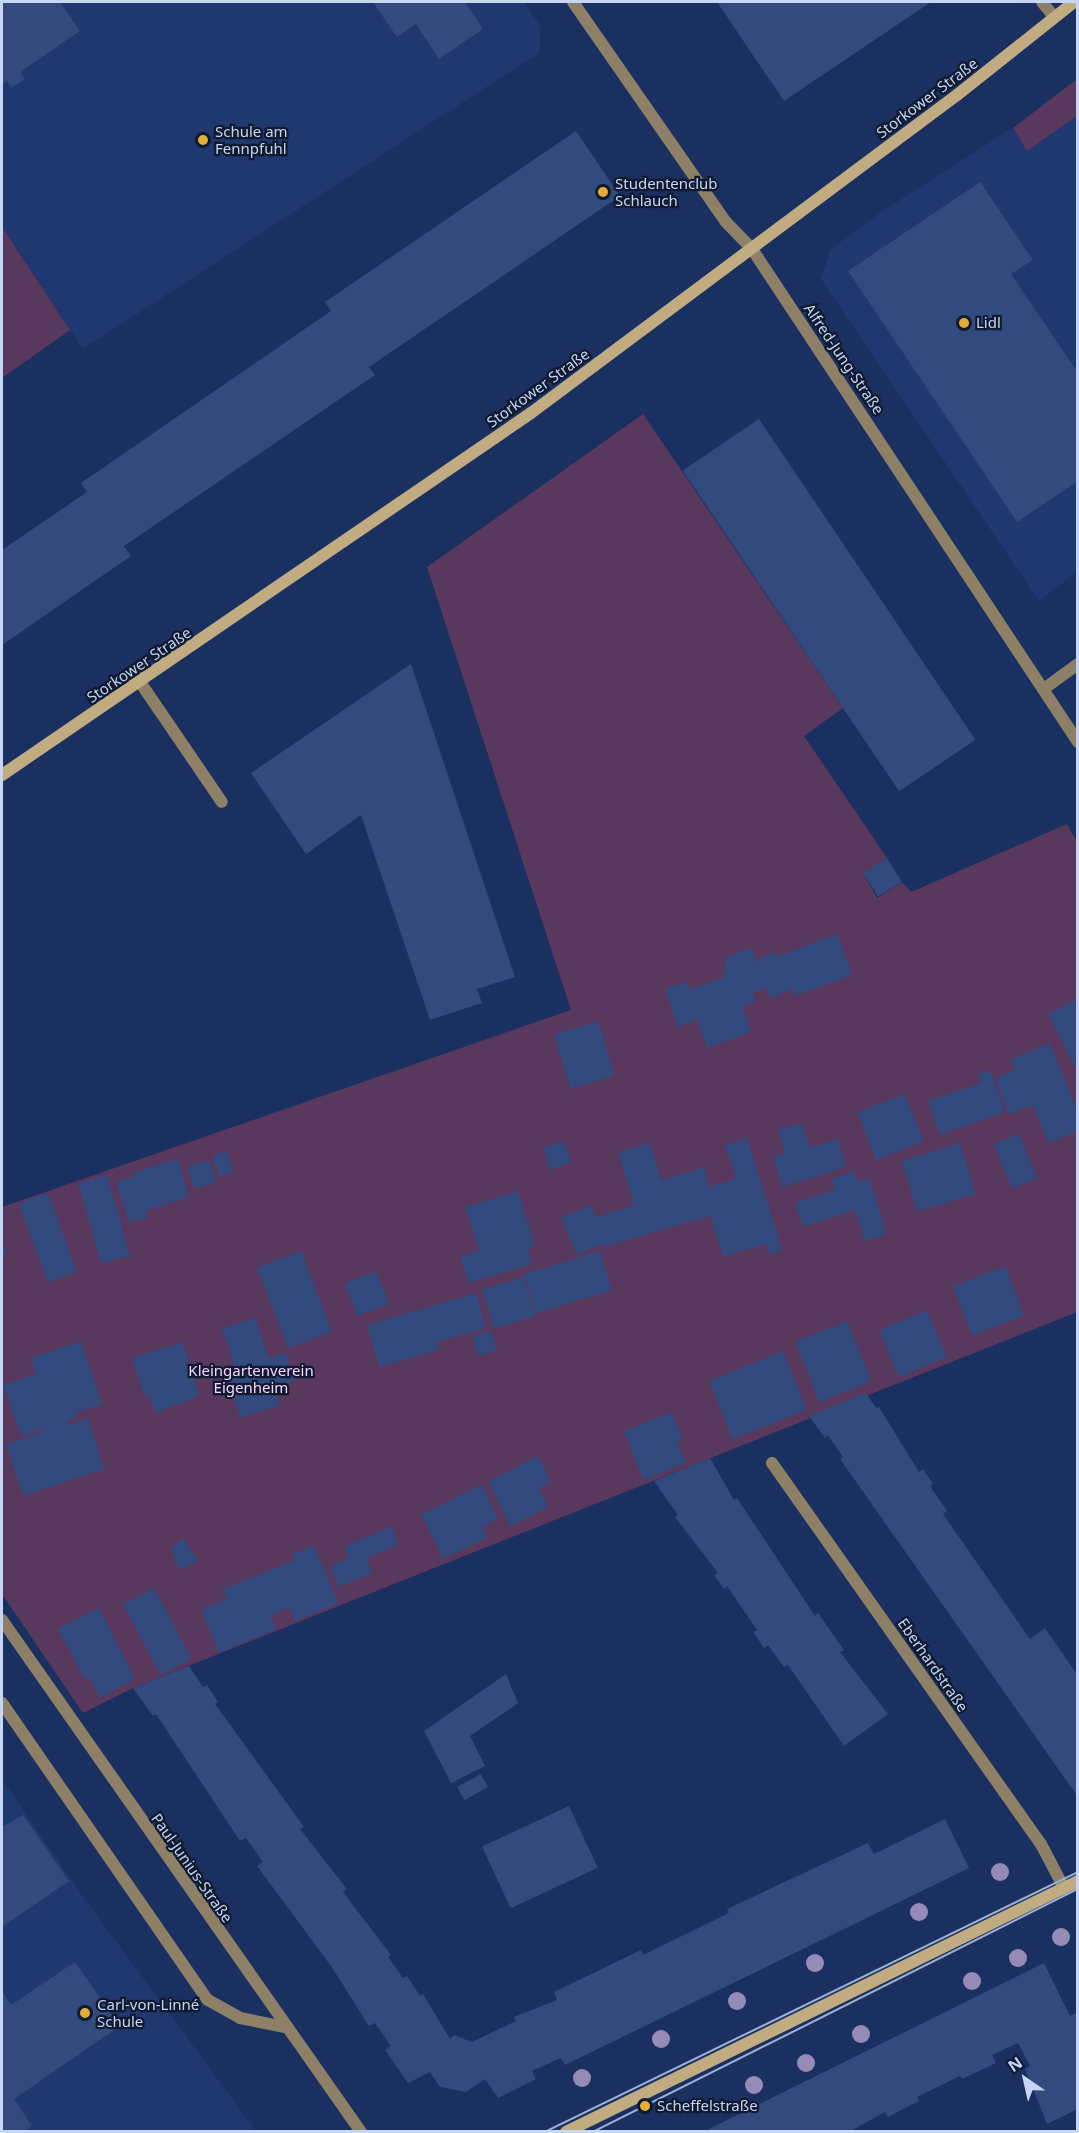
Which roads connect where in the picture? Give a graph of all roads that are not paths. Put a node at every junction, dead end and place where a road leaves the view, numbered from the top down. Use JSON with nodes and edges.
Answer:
{"nodes":[{"id":1,"x":573,"y":2,"type":"edge"},
{"id":2,"x":1042,"y":2,"type":"edge"},
{"id":3,"x":1074,"y":2,"type":"edge"},
{"id":4,"x":1054,"y":18,"type":"junction"},
{"id":5,"x":752,"y":249,"type":"junction"},
{"id":6,"x":1077,"y":664,"type":"edge"},
{"id":7,"x":140,"y":682,"type":"junction"},
{"id":8,"x":1045,"y":688,"type":"junction"},
{"id":9,"x":1077,"y":742,"type":"edge"},
{"id":10,"x":2,"y":775,"type":"edge"},
{"id":11,"x":222,"y":802,"type":"dead end"},
{"id":12,"x":772,"y":1463,"type":"dead end"},
{"id":13,"x":2,"y":1620,"type":"edge"},
{"id":14,"x":2,"y":1703,"type":"edge"},
{"id":15,"x":1077,"y":1881,"type":"edge"},
{"id":16,"x":1064,"y":1888,"type":"junction"},
{"id":17,"x":285,"y":2027,"type":"junction"},
{"id":18,"x":361,"y":2132,"type":"edge"},
{"id":19,"x":566,"y":2132,"type":"edge"}],
"edges":[{"from":1,"to":5,"type":"street","name":"Alfred-Jung-Straße"},
{"from":2,"to":4,"type":"street"},
{"from":3,"to":4,"type":"main road","name":"Storkower Straße"},
{"from":4,"to":5,"type":"main road","name":"Storkower Straße"},
{"from":5,"to":7,"type":"main road","name":"Storkower Straße"},
{"from":5,"to":8,"type":"street","name":"Alfred-Jung-Straße"},
{"from":6,"to":8,"type":"street"},
{"from":7,"to":10,"type":"main road","name":"Storkower Straße"},
{"from":7,"to":11,"type":"street"},
{"from":8,"to":9,"type":"street","name":"Alfred-Jung-Straße"},
{"from":12,"to":16,"type":"street","name":"Eberhardstraße"},
{"from":13,"to":17,"type":"street","name":"Paul-Junius-Straße"},
{"from":14,"to":17,"type":"street"},
{"from":15,"to":16,"type":"main road"},
{"from":16,"to":19,"type":"main road"},
{"from":17,"to":18,"type":"street","name":"Paul-Junius-Straße"}]}
